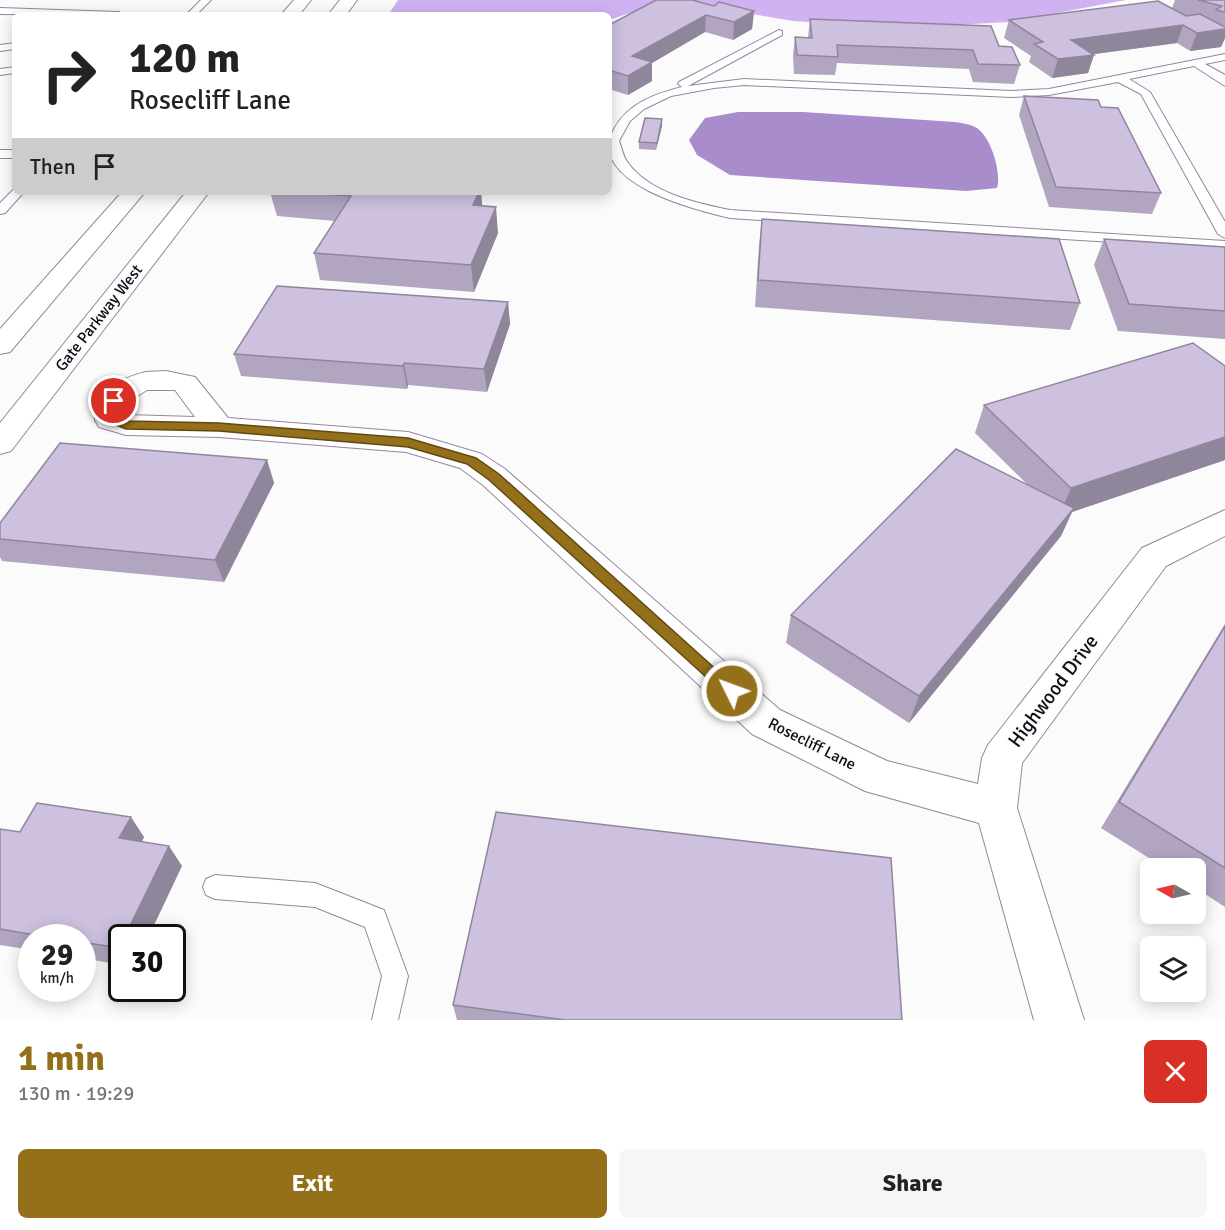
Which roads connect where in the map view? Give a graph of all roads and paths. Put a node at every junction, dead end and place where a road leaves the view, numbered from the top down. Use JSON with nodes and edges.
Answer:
{"nodes":[{"id":1,"x":206,"y":0,"type":"edge"},
{"id":2,"x":303,"y":0,"type":"edge"},
{"id":3,"x":0,"y":11,"type":"edge"},
{"id":4,"x":21,"y":12,"type":"edge"},
{"id":5,"x":194,"y":12,"type":"edge"},
{"id":6,"x":293,"y":12,"type":"edge"},
{"id":7,"x":779,"y":33,"type":"dead end"},
{"id":8,"x":1225,"y":57,"type":"edge"},
{"id":9,"x":1196,"y":63,"type":"junction"},
{"id":10,"x":1119,"y":78,"type":"junction"},
{"id":11,"x":1225,"y":83,"type":"edge"},
{"id":12,"x":652,"y":101,"type":"junction"},
{"id":13,"x":612,"y":124,"type":"edge"},
{"id":14,"x":622,"y":125,"type":"junction"},
{"id":15,"x":613,"y":151,"type":"edge"},
{"id":16,"x":15,"y":195,"type":"edge"},
{"id":17,"x":131,"y":195,"type":"edge"},
{"id":18,"x":196,"y":195,"type":"edge"},
{"id":19,"x":0,"y":210,"type":"edge"},
{"id":20,"x":1225,"y":234,"type":"edge"},
{"id":21,"x":1225,"y":245,"type":"edge"},
{"id":22,"x":0,"y":346,"type":"edge"},
{"id":23,"x":219,"y":427,"type":"dead end"},
{"id":24,"x":0,"y":444,"type":"edge"},
{"id":25,"x":1225,"y":522,"type":"edge"},
{"id":26,"x":996,"y":808,"type":"junction"},
{"id":27,"x":215,"y":887,"type":"dead end"},
{"id":28,"x":385,"y":1020,"type":"edge"},
{"id":29,"x":1059,"y":1020,"type":"edge"}],
"edges":[{"from":1,"to":5,"type":"lane"},
{"from":2,"to":6,"type":"street"},
{"from":3,"to":4,"type":"lane"},
{"from":7,"to":12,"type":"lane"},
{"from":8,"to":9,"type":"lane"},
{"from":9,"to":10,"type":"lane"},
{"from":9,"to":11,"type":"lane"},
{"from":10,"to":12,"type":"lane"},
{"from":10,"to":20,"type":"lane"},
{"from":12,"to":14,"type":"lane"},
{"from":13,"to":14,"type":"lane"},
{"from":14,"to":15,"type":"lane"},
{"from":15,"to":21,"type":"lane"},
{"from":16,"to":19,"type":"lane"},
{"from":17,"to":22,"type":"street"},
{"from":18,"to":24,"type":"street","name":"Gate Parkway West"},
{"from":23,"to":26,"type":"street","name":"Rosecliff Lane"},
{"from":25,"to":26,"type":"street","name":"Highwood Drive"},
{"from":26,"to":29,"type":"street","name":"Highwood Drive"},
{"from":27,"to":28,"type":"lane"}]}
